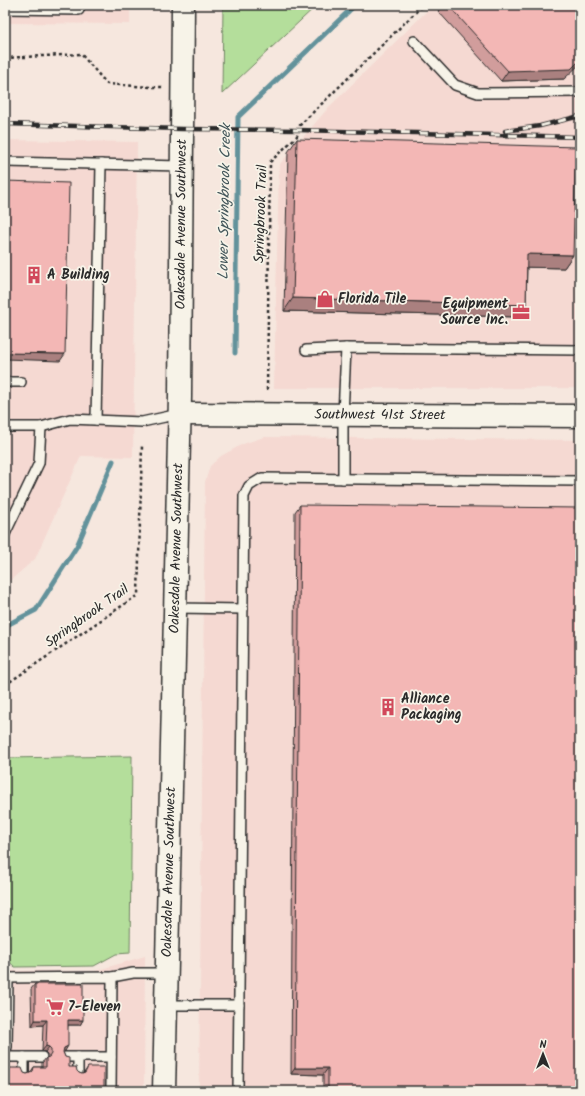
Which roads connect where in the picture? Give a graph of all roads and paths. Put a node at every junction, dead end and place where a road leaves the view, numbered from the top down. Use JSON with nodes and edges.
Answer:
{"nodes":[{"id":1,"x":79,"y":5,"type":"edge"},
{"id":2,"x":183,"y":5,"type":"edge"},
{"id":3,"x":423,"y":5,"type":"edge"},
{"id":4,"x":5,"y":9,"type":"edge"},
{"id":5,"x":414,"y":41,"type":"dead end"},
{"id":6,"x":5,"y":58,"type":"edge"},
{"id":7,"x":183,"y":86,"type":"junction"},
{"id":8,"x":580,"y":92,"type":"edge"},
{"id":9,"x":5,"y":162,"type":"edge"},
{"id":10,"x":101,"y":164,"type":"junction"},
{"id":11,"x":182,"y":166,"type":"junction"},
{"id":12,"x":346,"y":348,"type":"junction"},
{"id":13,"x":306,"y":350,"type":"dead end"},
{"id":14,"x":580,"y":350,"type":"edge"},
{"id":15,"x":5,"y":382,"type":"edge"},
{"id":16,"x":22,"y":382,"type":"dead end"},
{"id":17,"x":267,"y":390,"type":"dead end"},
{"id":18,"x":180,"y":414,"type":"junction"},
{"id":19,"x":343,"y":415,"type":"junction"},
{"id":20,"x":580,"y":416,"type":"edge"},
{"id":21,"x":96,"y":420,"type":"junction"},
{"id":22,"x":5,"y":427,"type":"edge"},
{"id":23,"x":41,"y":427,"type":"junction"},
{"id":24,"x":142,"y":445,"type":"dead end"},
{"id":25,"x":343,"y":479,"type":"junction"},
{"id":26,"x":580,"y":481,"type":"edge"},
{"id":27,"x":5,"y":534,"type":"edge"},
{"id":28,"x":176,"y":608,"type":"junction"},
{"id":29,"x":243,"y":609,"type":"junction"},
{"id":30,"x":5,"y":685,"type":"edge"},
{"id":31,"x":167,"y":974,"type":"junction"},
{"id":32,"x":112,"y":977,"type":"junction"},
{"id":33,"x":6,"y":978,"type":"edge"},
{"id":34,"x":166,"y":1005,"type":"junction"},
{"id":35,"x":239,"y":1005,"type":"junction"},
{"id":36,"x":5,"y":1051,"type":"edge"},
{"id":37,"x":5,"y":1057,"type":"edge"},
{"id":38,"x":24,"y":1057,"type":"junction"},
{"id":39,"x":42,"y":1057,"type":"dead end"},
{"id":40,"x":65,"y":1057,"type":"edge"},
{"id":41,"x":78,"y":1057,"type":"junction"},
{"id":42,"x":111,"y":1057,"type":"junction"},
{"id":43,"x":24,"y":1073,"type":"edge"},
{"id":44,"x":78,"y":1073,"type":"edge"},
{"id":45,"x":111,"y":1091,"type":"edge"},
{"id":46,"x":164,"y":1091,"type":"edge"},
{"id":47,"x":238,"y":1091,"type":"edge"}],
"edges":[{"from":1,"to":4,"type":"lane"},
{"from":2,"to":7,"type":"street","name":"Oakesdale Avenue Southwest"},
{"from":3,"to":17,"type":"path","name":"Springbrook Trail"},
{"from":5,"to":8,"type":"lane"},
{"from":6,"to":7,"type":"path"},
{"from":7,"to":11,"type":"street","name":"Oakesdale Avenue Southwest"},
{"from":9,"to":10,"type":"lane"},
{"from":10,"to":11,"type":"lane"},
{"from":10,"to":21,"type":"lane"},
{"from":11,"to":18,"type":"street","name":"Oakesdale Avenue Southwest"},
{"from":12,"to":13,"type":"lane"},
{"from":12,"to":14,"type":"lane"},
{"from":12,"to":19,"type":"lane"},
{"from":15,"to":16,"type":"lane"},
{"from":18,"to":19,"type":"street","name":"Southwest 41st Street"},
{"from":18,"to":21,"type":"lane"},
{"from":18,"to":28,"type":"street","name":"Oakesdale Avenue Southwest"},
{"from":19,"to":20,"type":"street","name":"Southwest 41st Street"},
{"from":19,"to":25,"type":"lane"},
{"from":21,"to":23,"type":"lane"},
{"from":22,"to":23,"type":"lane"},
{"from":23,"to":27,"type":"lane"},
{"from":24,"to":30,"type":"path","name":"Springbrook Trail"},
{"from":25,"to":26,"type":"lane"},
{"from":25,"to":29,"type":"lane"},
{"from":28,"to":29,"type":"lane"},
{"from":28,"to":31,"type":"street","name":"Oakesdale Avenue Southwest"},
{"from":29,"to":35,"type":"lane"},
{"from":31,"to":32,"type":"lane"},
{"from":31,"to":34,"type":"street","name":"Oakesdale Avenue Southwest"},
{"from":32,"to":33,"type":"lane"},
{"from":32,"to":42,"type":"lane"},
{"from":33,"to":36,"type":"lane"},
{"from":34,"to":35,"type":"lane"},
{"from":34,"to":46,"type":"street","name":"Oakesdale Avenue Southwest"},
{"from":35,"to":47,"type":"lane"},
{"from":37,"to":38,"type":"lane"},
{"from":38,"to":39,"type":"lane"},
{"from":38,"to":43,"type":"lane"},
{"from":40,"to":41,"type":"lane"},
{"from":41,"to":42,"type":"lane"},
{"from":41,"to":44,"type":"lane"},
{"from":42,"to":45,"type":"lane"}]}
